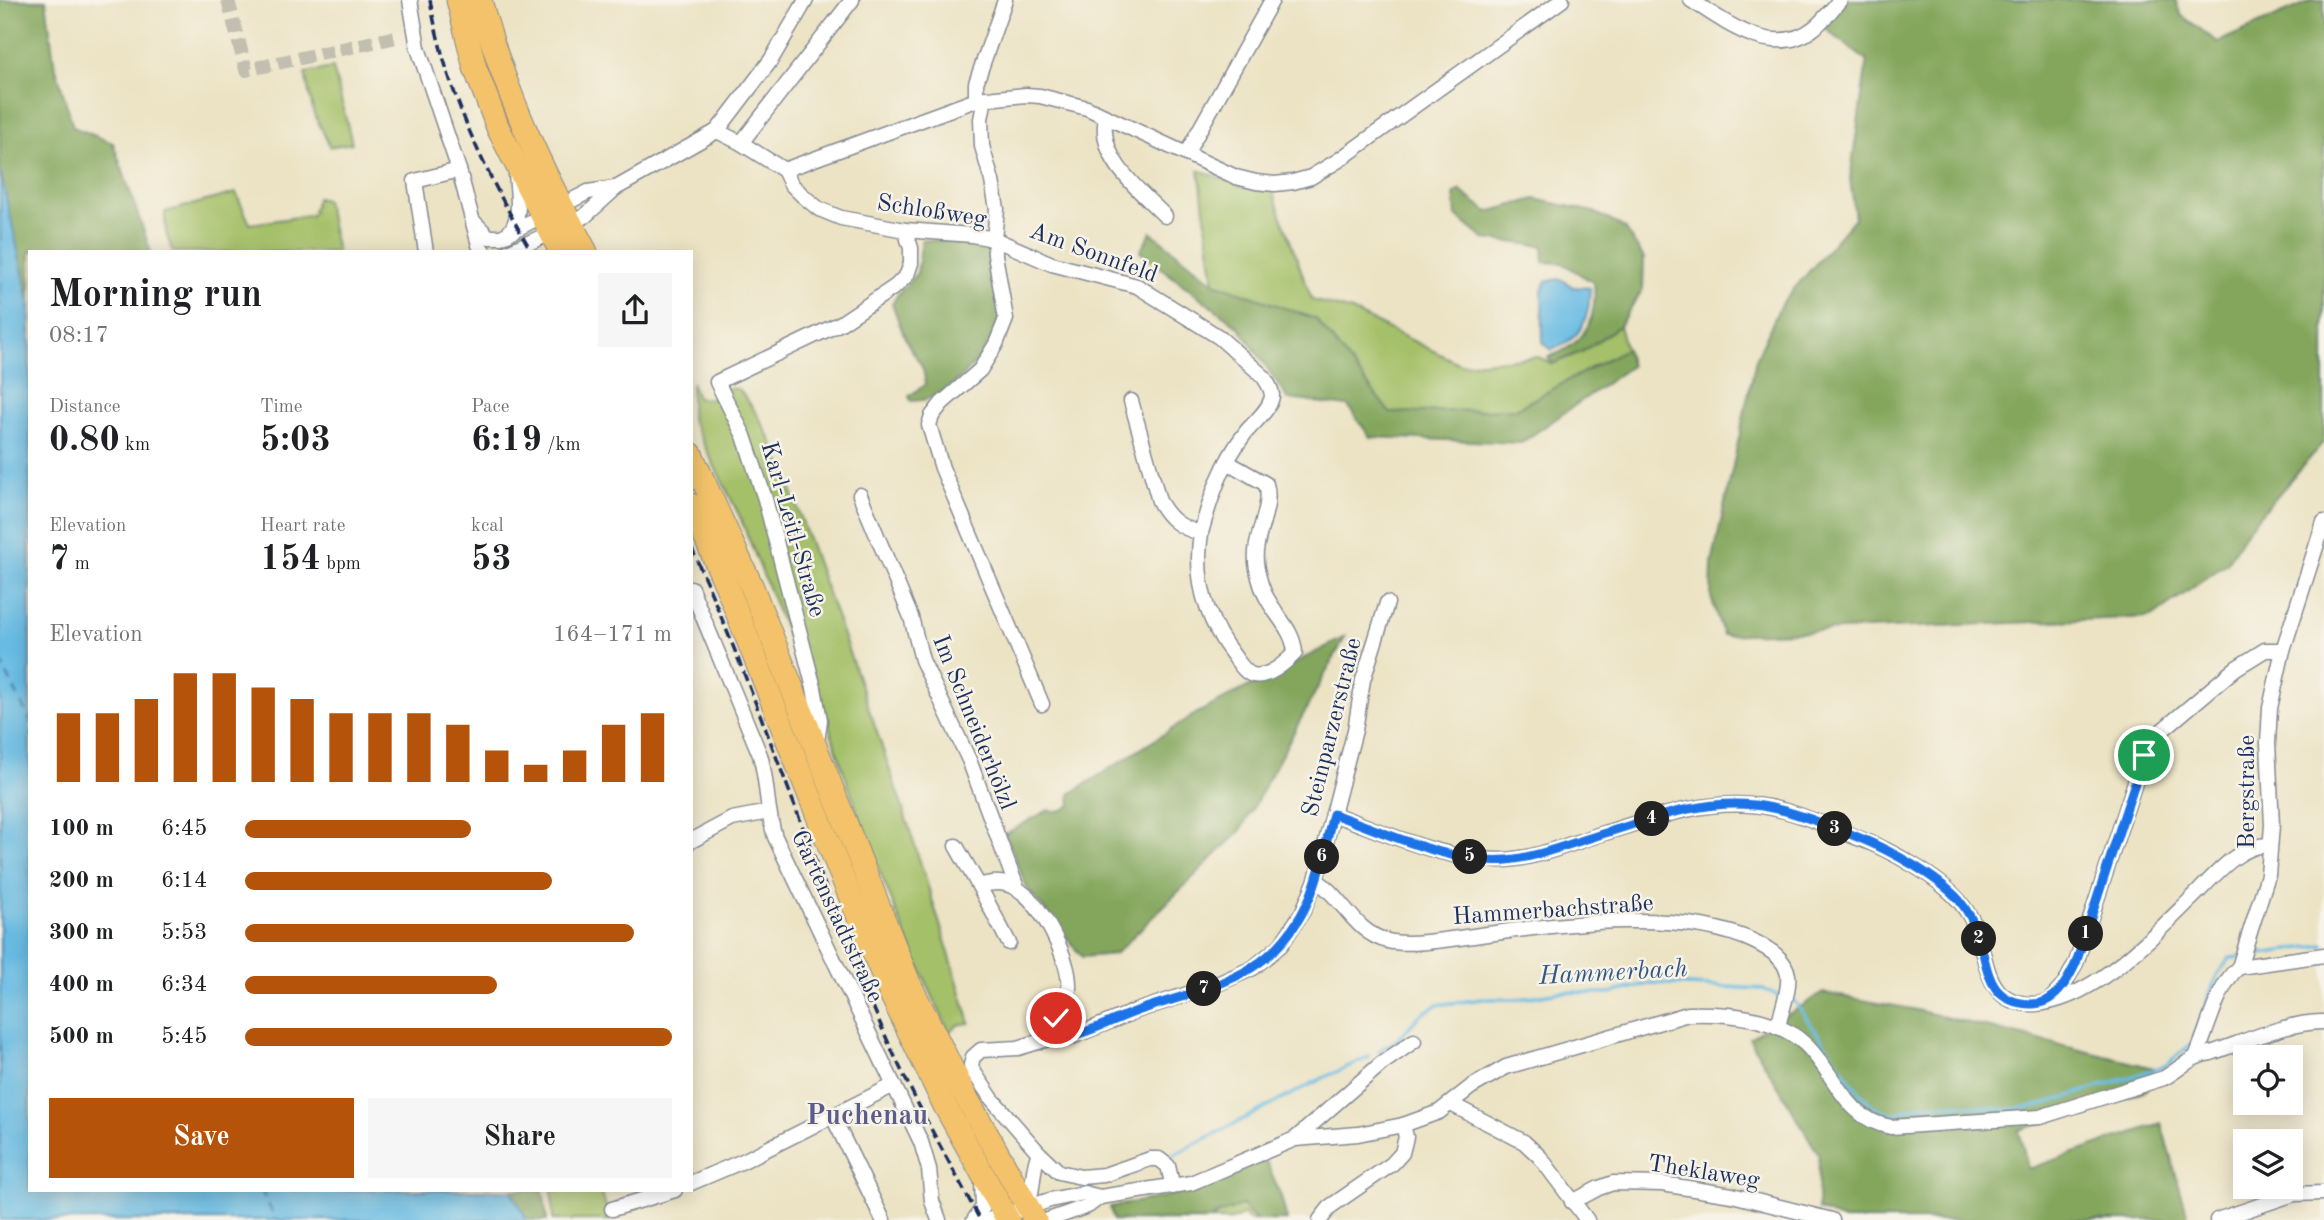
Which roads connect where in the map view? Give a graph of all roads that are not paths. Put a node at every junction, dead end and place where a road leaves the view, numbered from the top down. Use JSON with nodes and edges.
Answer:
{"nodes":[{"id":1,"x":410,"y":0,"type":"edge"},
{"id":2,"x":458,"y":0,"type":"edge"},
{"id":3,"x":480,"y":0,"type":"edge"},
{"id":4,"x":806,"y":0,"type":"edge"},
{"id":5,"x":852,"y":0,"type":"edge"},
{"id":6,"x":1005,"y":0,"type":"edge"},
{"id":7,"x":1272,"y":0,"type":"edge"},
{"id":8,"x":1562,"y":0,"type":"edge"},
{"id":9,"x":1691,"y":0,"type":"edge"},
{"id":10,"x":1840,"y":0,"type":"edge"},
{"id":11,"x":416,"y":32,"type":"junction"},
{"id":12,"x":401,"y":36,"type":"tunnel mouth"},
{"id":13,"x":980,"y":99,"type":"junction"},
{"id":14,"x":1106,"y":117,"type":"junction"},
{"id":15,"x":717,"y":131,"type":"junction"},
{"id":16,"x":741,"y":143,"type":"junction"},
{"id":17,"x":1186,"y":154,"type":"junction"},
{"id":18,"x":516,"y":165,"type":"junction"},
{"id":19,"x":459,"y":170,"type":"junction"},
{"id":20,"x":784,"y":170,"type":"junction"},
{"id":21,"x":616,"y":188,"type":"junction"},
{"id":22,"x":1165,"y":216,"type":"dead end"},
{"id":23,"x":473,"y":221,"type":"junction"},
{"id":24,"x":557,"y":226,"type":"edge"},
{"id":25,"x":905,"y":230,"type":"junction"},
{"id":26,"x":507,"y":234,"type":"junction"},
{"id":27,"x":994,"y":239,"type":"junction"},
{"id":28,"x":426,"y":250,"type":"edge"},
{"id":29,"x":483,"y":250,"type":"edge"},
{"id":30,"x":512,"y":250,"type":"edge"},
{"id":31,"x":584,"y":250,"type":"edge"},
{"id":32,"x":1131,"y":401,"type":"dead end"},
{"id":33,"x":693,"y":458,"type":"edge"},
{"id":34,"x":1227,"y":461,"type":"junction"},
{"id":35,"x":860,"y":495,"type":"dead end"},
{"id":36,"x":693,"y":510,"type":"edge"},
{"id":37,"x":2324,"y":522,"type":"edge"},
{"id":38,"x":1200,"y":533,"type":"junction"},
{"id":39,"x":693,"y":593,"type":"edge"},
{"id":40,"x":1387,"y":603,"type":"dead end"},
{"id":41,"x":2283,"y":650,"type":"junction"},
{"id":42,"x":1042,"y":704,"type":"dead end"},
{"id":43,"x":816,"y":748,"type":"junction"},
{"id":44,"x":769,"y":813,"type":"junction"},
{"id":45,"x":1333,"y":814,"type":"junction"},
{"id":46,"x":693,"y":840,"type":"edge"},
{"id":47,"x":2270,"y":845,"type":"junction"},
{"id":48,"x":956,"y":846,"type":"dead end"},
{"id":49,"x":1316,"y":880,"type":"junction"},
{"id":50,"x":979,"y":886,"type":"junction"},
{"id":51,"x":1017,"y":888,"type":"junction"},
{"id":52,"x":1009,"y":943,"type":"dead end"},
{"id":53,"x":2324,"y":955,"type":"edge"},
{"id":54,"x":2240,"y":962,"type":"junction"},
{"id":55,"x":2049,"y":1001,"type":"junction"},
{"id":56,"x":2324,"y":1022,"type":"edge"},
{"id":57,"x":1778,"y":1027,"type":"junction"},
{"id":58,"x":1051,"y":1038,"type":"junction"},
{"id":59,"x":1414,"y":1041,"type":"dead end"},
{"id":60,"x":2197,"y":1054,"type":"junction"},
{"id":61,"x":894,"y":1085,"type":"junction"},
{"id":62,"x":965,"y":1095,"type":"junction"},
{"id":63,"x":992,"y":1099,"type":"junction"},
{"id":64,"x":1451,"y":1104,"type":"junction"},
{"id":65,"x":833,"y":1117,"type":"junction"},
{"id":66,"x":1403,"y":1125,"type":"junction"},
{"id":67,"x":1295,"y":1139,"type":"junction"},
{"id":68,"x":1039,"y":1153,"type":"junction"},
{"id":69,"x":981,"y":1172,"type":"junction"},
{"id":70,"x":693,"y":1182,"type":"edge"},
{"id":71,"x":1173,"y":1186,"type":"junction"},
{"id":72,"x":668,"y":1192,"type":"edge"},
{"id":73,"x":2324,"y":1193,"type":"edge"},
{"id":74,"x":1094,"y":1202,"type":"junction"},
{"id":75,"x":1572,"y":1202,"type":"junction"},
{"id":76,"x":611,"y":1209,"type":"dead end"},
{"id":77,"x":1031,"y":1213,"type":"edge"},
{"id":78,"x":1001,"y":1218,"type":"edge"},
{"id":79,"x":883,"y":1220,"type":"edge"},
{"id":80,"x":939,"y":1220,"type":"edge"},
{"id":81,"x":974,"y":1220,"type":"edge"},
{"id":82,"x":1048,"y":1220,"type":"edge"},
{"id":83,"x":1076,"y":1220,"type":"edge"},
{"id":84,"x":1320,"y":1220,"type":"edge"},
{"id":85,"x":1587,"y":1220,"type":"edge"},
{"id":86,"x":1832,"y":1220,"type":"edge"},
{"id":87,"x":2217,"y":1220,"type":"edge"}],
"edges":[{"from":1,"to":11,"type":"street"},
{"from":2,"to":18,"type":"main road"},
{"from":3,"to":24,"type":"main road"},
{"from":4,"to":15,"type":"street"},
{"from":5,"to":16,"type":"street"},
{"from":6,"to":13,"type":"street"},
{"from":7,"to":17,"type":"street"},
{"from":8,"to":17,"type":"street"},
{"from":9,"to":10,"type":"street"},
{"from":11,"to":12,"type":"street"},
{"from":11,"to":19,"type":"street"},
{"from":13,"to":14,"type":"street"},
{"from":13,"to":20,"type":"street"},
{"from":13,"to":27,"type":"street"},
{"from":14,"to":17,"type":"street"},
{"from":14,"to":22,"type":"street"},
{"from":15,"to":16,"type":"street","name":"Schloßweg"},
{"from":15,"to":21,"type":"street"},
{"from":16,"to":20,"type":"street","name":"Schloßweg"},
{"from":18,"to":24,"type":"main road"},
{"from":18,"to":26,"type":"street"},
{"from":19,"to":23,"type":"street"},
{"from":19,"to":28,"type":"street"},
{"from":20,"to":25,"type":"street","name":"Schloßweg"},
{"from":21,"to":24,"type":"street"},
{"from":21,"to":24,"type":"street"},
{"from":23,"to":26,"type":"street"},
{"from":23,"to":29,"type":"street"},
{"from":24,"to":26,"type":"street"},
{"from":24,"to":30,"type":"street"},
{"from":24,"to":31,"type":"main road"},
{"from":25,"to":27,"type":"street","name":"Schloßweg"},
{"from":25,"to":43,"type":"street","name":"Karl-Leitl-Straße"},
{"from":27,"to":34,"type":"street","name":"Am Sonnfeld"},
{"from":27,"to":42,"type":"street","name":"Schloßweg"},
{"from":32,"to":38,"type":"street"},
{"from":33,"to":43,"type":"main road"},
{"from":34,"to":38,"type":"street","name":"Am Sonnfeld"},
{"from":34,"to":38,"type":"street","name":"Am Sonnfeld"},
{"from":35,"to":51,"type":"street","name":"Im Schneiderhölzl"},
{"from":36,"to":69,"type":"main road"},
{"from":37,"to":41,"type":"street","name":"Bergstraße"},
{"from":39,"to":44,"type":"street","name":"Gartenstadtstraße"},
{"from":40,"to":45,"type":"street","name":"Steinparzerstraße"},
{"from":41,"to":47,"type":"street","name":"Bergstraße"},
{"from":41,"to":55,"type":"street"},
{"from":43,"to":62,"type":"main road"},
{"from":44,"to":46,"type":"street"},
{"from":44,"to":61,"type":"street","name":"Gartenstadtstraße"},
{"from":45,"to":49,"type":"street","name":"Steinparzerstraße"},
{"from":45,"to":55,"type":"street"},
{"from":47,"to":54,"type":"street","name":"Bergstraße"},
{"from":47,"to":55,"type":"street"},
{"from":48,"to":50,"type":"street"},
{"from":49,"to":57,"type":"street","name":"Hammerbachstraße"},
{"from":49,"to":58,"type":"street","name":"Steinparzerstraße"},
{"from":50,"to":51,"type":"street"},
{"from":50,"to":52,"type":"street"},
{"from":51,"to":58,"type":"street","name":"Im Schneiderhölzl"},
{"from":53,"to":54,"type":"street"},
{"from":54,"to":60,"type":"street","name":"Bergstraße"},
{"from":56,"to":60,"type":"street"},
{"from":57,"to":60,"type":"street"},
{"from":57,"to":64,"type":"street"},
{"from":58,"to":63,"type":"street","name":"Steinparzerstraße"},
{"from":59,"to":67,"type":"street"},
{"from":61,"to":65,"type":"street"},
{"from":61,"to":80,"type":"street","name":"Gartenstadtstraße"},
{"from":62,"to":63,"type":"street"},
{"from":62,"to":77,"type":"main road"},
{"from":63,"to":68,"type":"street"},
{"from":64,"to":66,"type":"street"},
{"from":64,"to":75,"type":"street"},
{"from":65,"to":70,"type":"street"},
{"from":65,"to":79,"type":"street"},
{"from":66,"to":67,"type":"street"},
{"from":66,"to":84,"type":"street"},
{"from":67,"to":71,"type":"street"},
{"from":68,"to":71,"type":"street"},
{"from":68,"to":77,"type":"street"},
{"from":69,"to":78,"type":"main road"},
{"from":69,"to":81,"type":"street"},
{"from":71,"to":74,"type":"street"},
{"from":72,"to":76,"type":"street"},
{"from":73,"to":87,"type":"street"},
{"from":74,"to":77,"type":"street"},
{"from":74,"to":82,"type":"street"},
{"from":74,"to":83,"type":"street"},
{"from":75,"to":85,"type":"street"},
{"from":75,"to":86,"type":"street","name":"Theklaweg"},
{"from":77,"to":78,"type":"street"}]}
